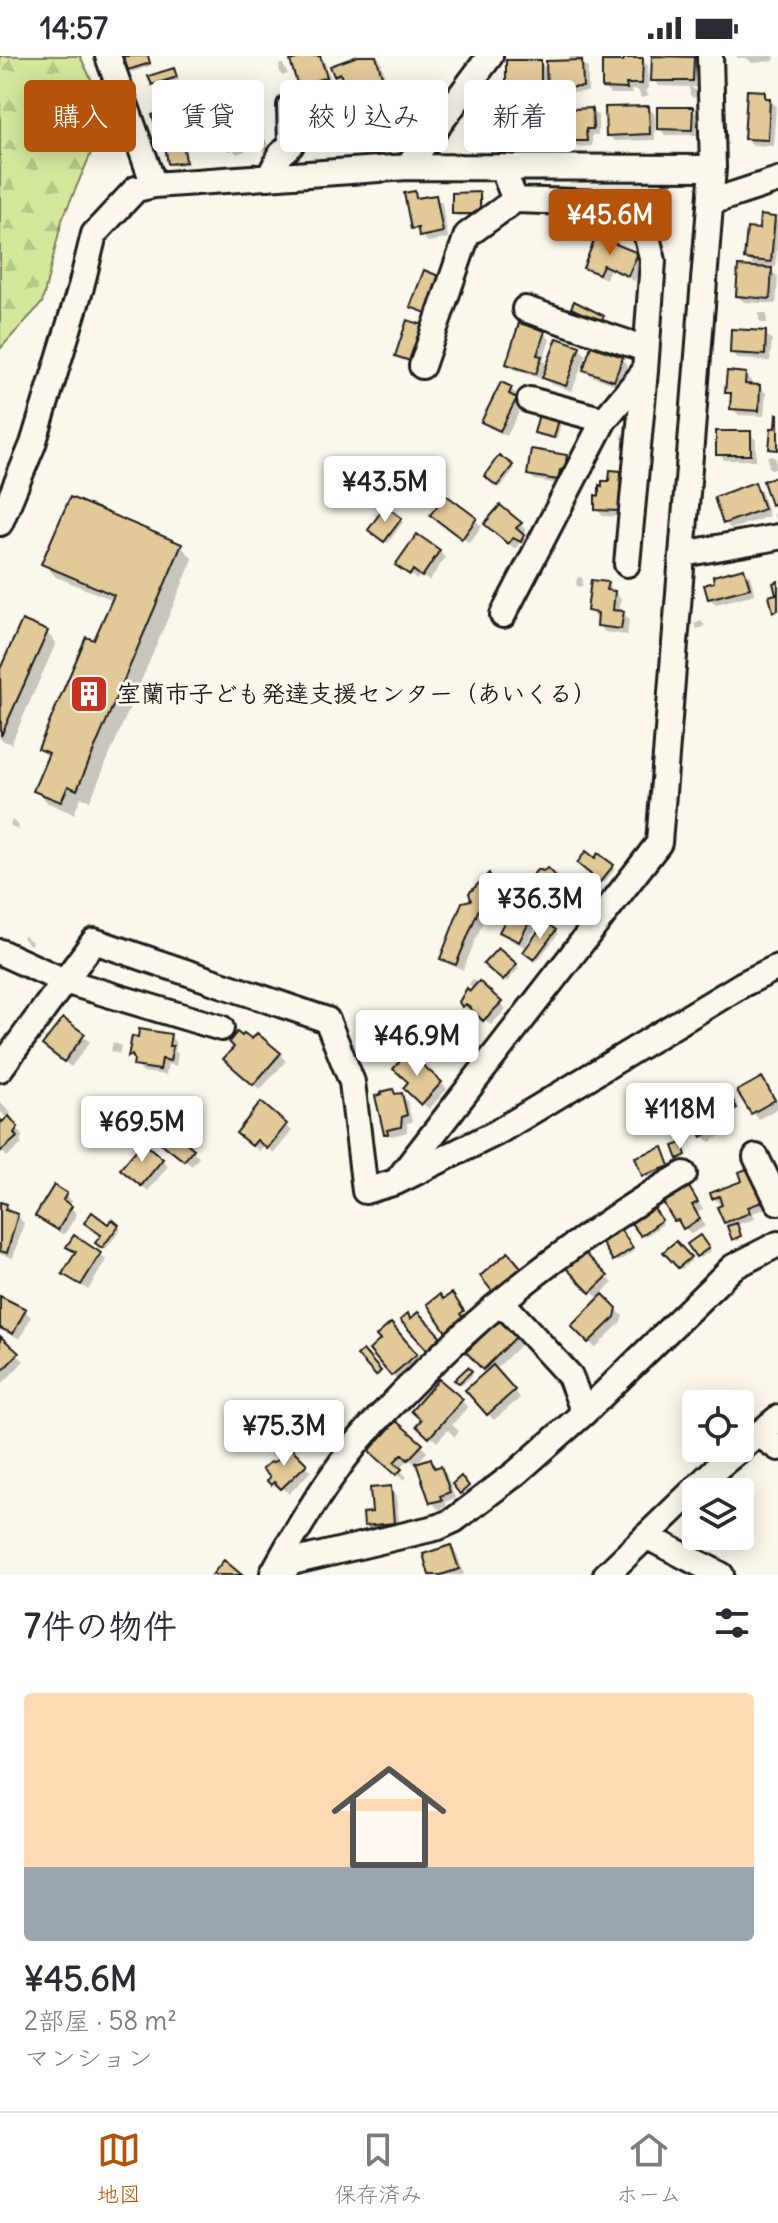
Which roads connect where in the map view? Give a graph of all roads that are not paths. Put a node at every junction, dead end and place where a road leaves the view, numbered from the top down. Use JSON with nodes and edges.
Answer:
{"nodes":[{"id":1,"x":108,"y":56,"type":"edge"},
{"id":2,"x":490,"y":56,"type":"edge"},
{"id":3,"x":710,"y":56,"type":"edge"},
{"id":4,"x":283,"y":152,"type":"edge"},
{"id":5,"x":407,"y":167,"type":"junction"},
{"id":6,"x":502,"y":167,"type":"junction"},
{"id":7,"x":713,"y":168,"type":"junction"},
{"id":8,"x":269,"y":177,"type":"junction"},
{"id":9,"x":778,"y":180,"type":"edge"},
{"id":10,"x":154,"y":185,"type":"junction"},
{"id":11,"x":515,"y":200,"type":"junction"},
{"id":12,"x":711,"y":202,"type":"junction"},
{"id":13,"x":525,"y":309,"type":"dead end"},
{"id":14,"x":646,"y":360,"type":"junction"},
{"id":15,"x":422,"y":366,"type":"dead end"},
{"id":16,"x":530,"y":400,"type":"dead end"},
{"id":17,"x":604,"y":420,"type":"junction"},
{"id":18,"x":0,"y":523,"type":"edge"},
{"id":19,"x":778,"y":537,"type":"edge"},
{"id":20,"x":683,"y":554,"type":"junction"},
{"id":21,"x":627,"y":564,"type":"dead end"},
{"id":22,"x":503,"y":615,"type":"dead end"},
{"id":23,"x":0,"y":952,"type":"edge"},
{"id":24,"x":778,"y":967,"type":"edge"},
{"id":25,"x":64,"y":981,"type":"junction"},
{"id":26,"x":221,"y":1028,"type":"dead end"},
{"id":27,"x":0,"y":1069,"type":"edge"},
{"id":28,"x":756,"y":1157,"type":"dead end"},
{"id":29,"x":684,"y":1174,"type":"dead end"},
{"id":30,"x":396,"y":1182,"type":"junction"},
{"id":31,"x":778,"y":1202,"type":"edge"},
{"id":32,"x":778,"y":1244,"type":"edge"},
{"id":33,"x":497,"y":1306,"type":"junction"},
{"id":34,"x":584,"y":1413,"type":"junction"},
{"id":35,"x":778,"y":1418,"type":"edge"},
{"id":36,"x":768,"y":1441,"type":"edge"},
{"id":37,"x":646,"y":1536,"type":"junction"},
{"id":38,"x":272,"y":1575,"type":"edge"},
{"id":39,"x":278,"y":1575,"type":"edge"},
{"id":40,"x":606,"y":1575,"type":"edge"},
{"id":41,"x":721,"y":1575,"type":"edge"}],
"edges":[{"from":1,"to":10,"type":"street"},
{"from":2,"to":5,"type":"street"},
{"from":3,"to":7,"type":"street"},
{"from":4,"to":8,"type":"street"},
{"from":5,"to":6,"type":"street"},
{"from":5,"to":8,"type":"street"},
{"from":6,"to":7,"type":"street"},
{"from":6,"to":11,"type":"street"},
{"from":7,"to":12,"type":"street"},
{"from":8,"to":10,"type":"street"},
{"from":9,"to":12,"type":"street"},
{"from":10,"to":18,"type":"street"},
{"from":11,"to":14,"type":"street"},
{"from":11,"to":15,"type":"street"},
{"from":12,"to":20,"type":"street"},
{"from":13,"to":14,"type":"street"},
{"from":14,"to":17,"type":"street"},
{"from":14,"to":21,"type":"street"},
{"from":16,"to":17,"type":"street"},
{"from":17,"to":22,"type":"street"},
{"from":19,"to":20,"type":"street"},
{"from":20,"to":30,"type":"street"},
{"from":23,"to":25,"type":"street"},
{"from":24,"to":30,"type":"street"},
{"from":25,"to":26,"type":"street"},
{"from":25,"to":27,"type":"street"},
{"from":25,"to":30,"type":"street"},
{"from":28,"to":31,"type":"street"},
{"from":29,"to":33,"type":"street"},
{"from":32,"to":34,"type":"street"},
{"from":33,"to":34,"type":"street"},
{"from":33,"to":38,"type":"street"},
{"from":34,"to":39,"type":"street"},
{"from":35,"to":36,"type":"street"},
{"from":36,"to":37,"type":"street"},
{"from":37,"to":40,"type":"street"},
{"from":37,"to":41,"type":"street"}]}
